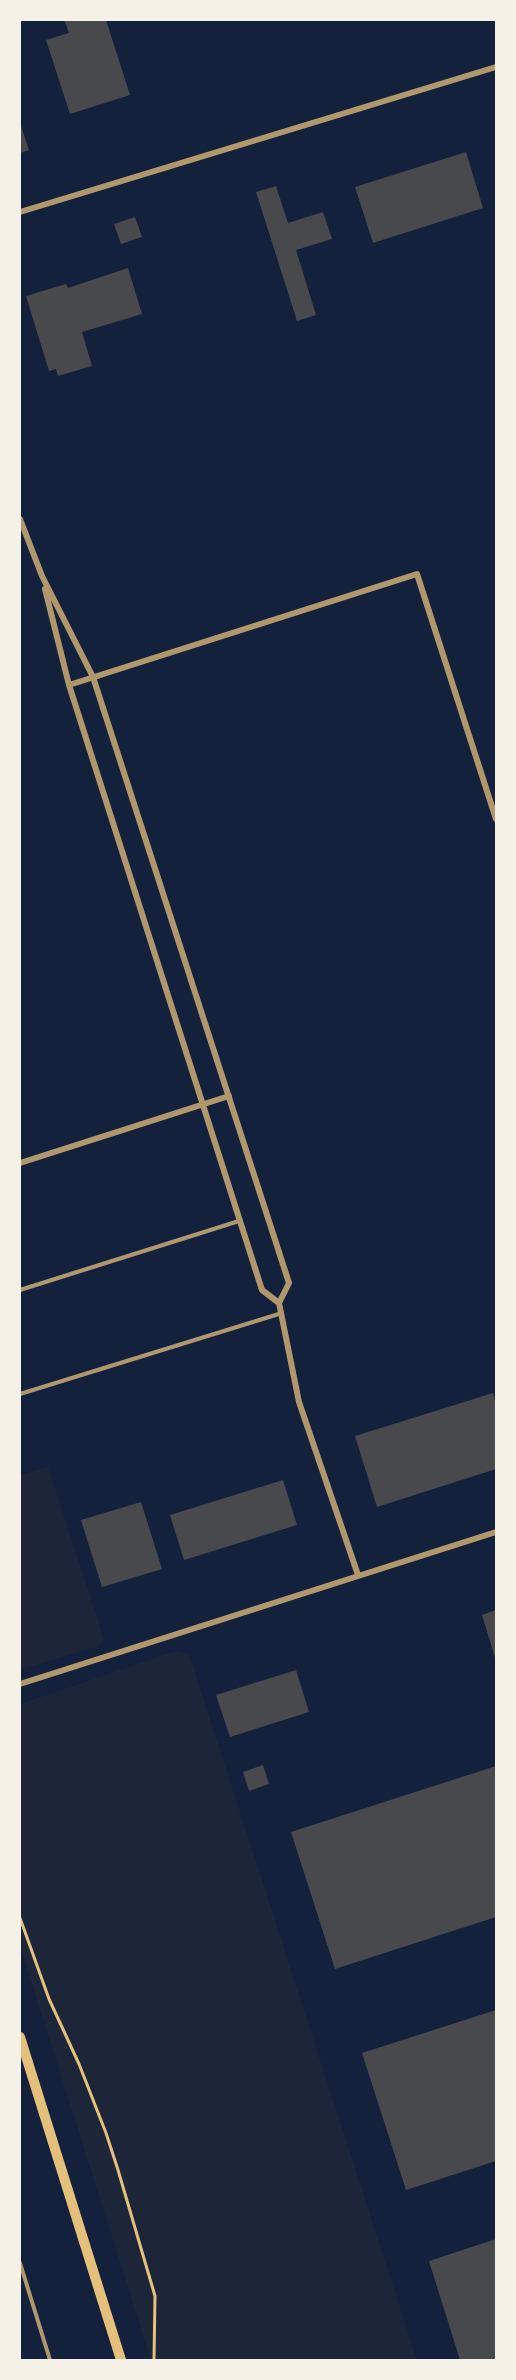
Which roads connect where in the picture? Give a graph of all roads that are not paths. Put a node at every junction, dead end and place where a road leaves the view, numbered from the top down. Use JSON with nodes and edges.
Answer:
{"nodes":[{"id":1,"x":496,"y":67,"type":"edge"},
{"id":2,"x":20,"y":212,"type":"edge"},
{"id":3,"x":20,"y":519,"type":"edge"},
{"id":4,"x":42,"y":576,"type":"junction"},
{"id":5,"x":93,"y":677,"type":"junction"},
{"id":6,"x":69,"y":685,"type":"junction"},
{"id":7,"x":496,"y":819,"type":"edge"},
{"id":8,"x":229,"y":1096,"type":"junction"},
{"id":9,"x":203,"y":1104,"type":"junction"},
{"id":10,"x":20,"y":1163,"type":"edge"},
{"id":11,"x":240,"y":1221,"type":"junction"},
{"id":12,"x":20,"y":1290,"type":"edge"},
{"id":13,"x":279,"y":1303,"type":"junction"},
{"id":14,"x":282,"y":1314,"type":"junction"},
{"id":15,"x":20,"y":1394,"type":"edge"},
{"id":16,"x":496,"y":1532,"type":"edge"},
{"id":17,"x":358,"y":1575,"type":"junction"},
{"id":18,"x":20,"y":1684,"type":"edge"},
{"id":19,"x":20,"y":2037,"type":"edge"},
{"id":20,"x":20,"y":2263,"type":"edge"},
{"id":21,"x":50,"y":2361,"type":"edge"},
{"id":22,"x":121,"y":2361,"type":"edge"}],
"edges":[{"from":1,"to":2,"type":"street"},
{"from":3,"to":4,"type":"street"},
{"from":4,"to":5,"type":"street"},
{"from":4,"to":6,"type":"street"},
{"from":5,"to":6,"type":"street"},
{"from":5,"to":7,"type":"street"},
{"from":5,"to":8,"type":"street"},
{"from":6,"to":9,"type":"street"},
{"from":8,"to":9,"type":"street"},
{"from":8,"to":13,"type":"street"},
{"from":9,"to":10,"type":"street"},
{"from":9,"to":11,"type":"street"},
{"from":11,"to":12,"type":"lane"},
{"from":11,"to":13,"type":"street"},
{"from":13,"to":14,"type":"street"},
{"from":14,"to":15,"type":"lane"},
{"from":14,"to":17,"type":"street"},
{"from":16,"to":17,"type":"street"},
{"from":17,"to":18,"type":"street"},
{"from":19,"to":22,"type":"main road"},
{"from":20,"to":21,"type":"lane"}]}
